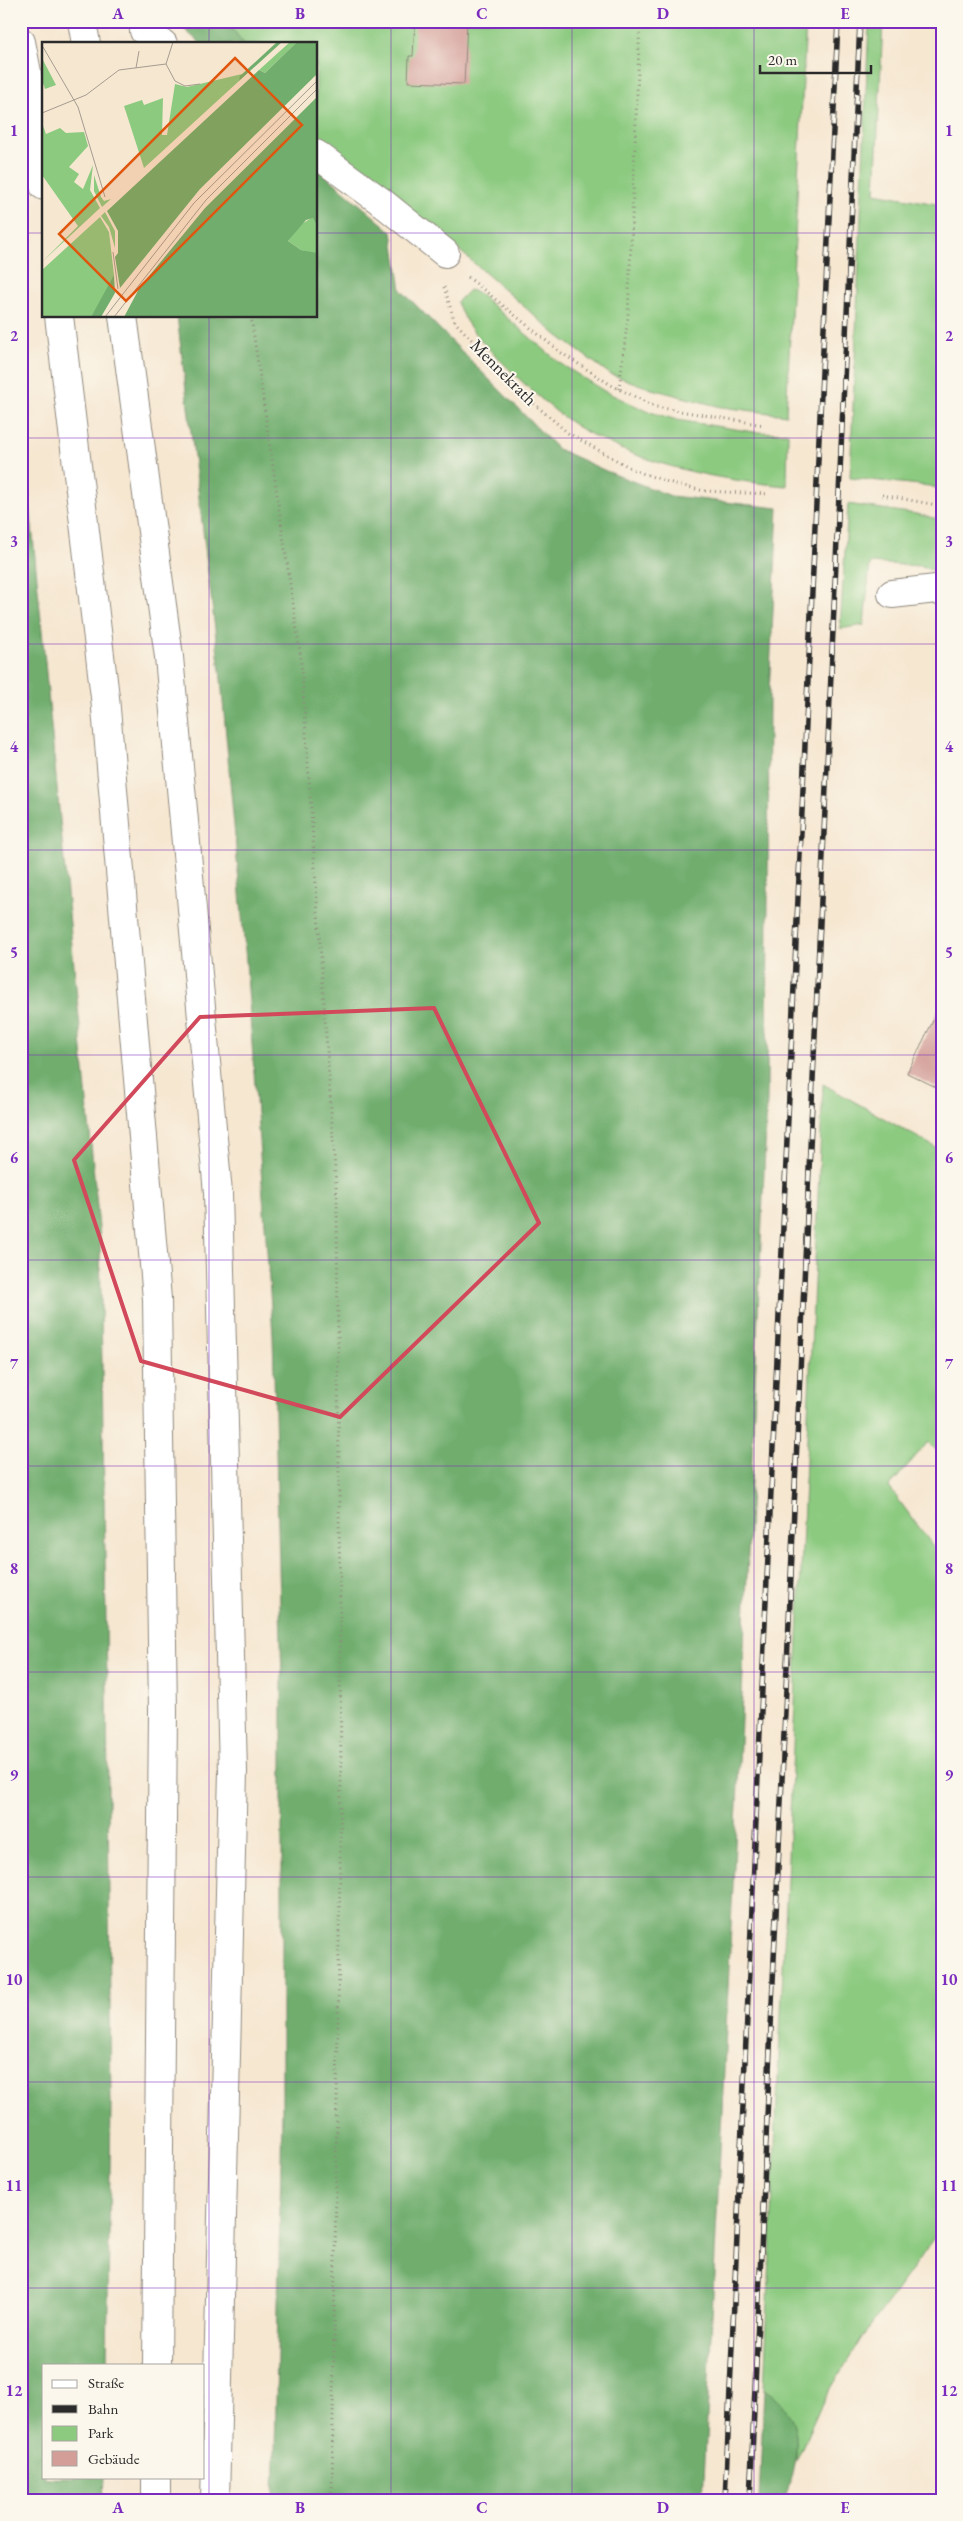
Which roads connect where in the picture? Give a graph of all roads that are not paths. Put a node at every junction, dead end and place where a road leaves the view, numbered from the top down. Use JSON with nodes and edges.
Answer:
{"nodes":[{"id":1,"x":82,"y":21,"type":"edge"},
{"id":2,"x":21,"y":42,"type":"edge"},
{"id":3,"x":86,"y":42,"type":"edge"},
{"id":4,"x":318,"y":155,"type":"edge"},
{"id":5,"x":42,"y":170,"type":"edge"},
{"id":6,"x":445,"y":253,"type":"road end"},
{"id":7,"x":59,"y":318,"type":"edge"},
{"id":8,"x":123,"y":318,"type":"edge"},
{"id":9,"x":942,"y":592,"type":"edge"},
{"id":10,"x":892,"y":594,"type":"dead end"},
{"id":11,"x":157,"y":2364,"type":"edge"},
{"id":12,"x":156,"y":2478,"type":"edge"},
{"id":13,"x":156,"y":2500,"type":"edge"},
{"id":14,"x":215,"y":2500,"type":"edge"}],
"edges":[{"from":1,"to":3,"type":"main road"},
{"from":2,"to":5,"type":"main road"},
{"from":4,"to":6,"type":"main road"},
{"from":7,"to":11,"type":"main road"},
{"from":8,"to":14,"type":"main road"},
{"from":9,"to":10,"type":"main road"},
{"from":12,"to":13,"type":"main road"}]}
